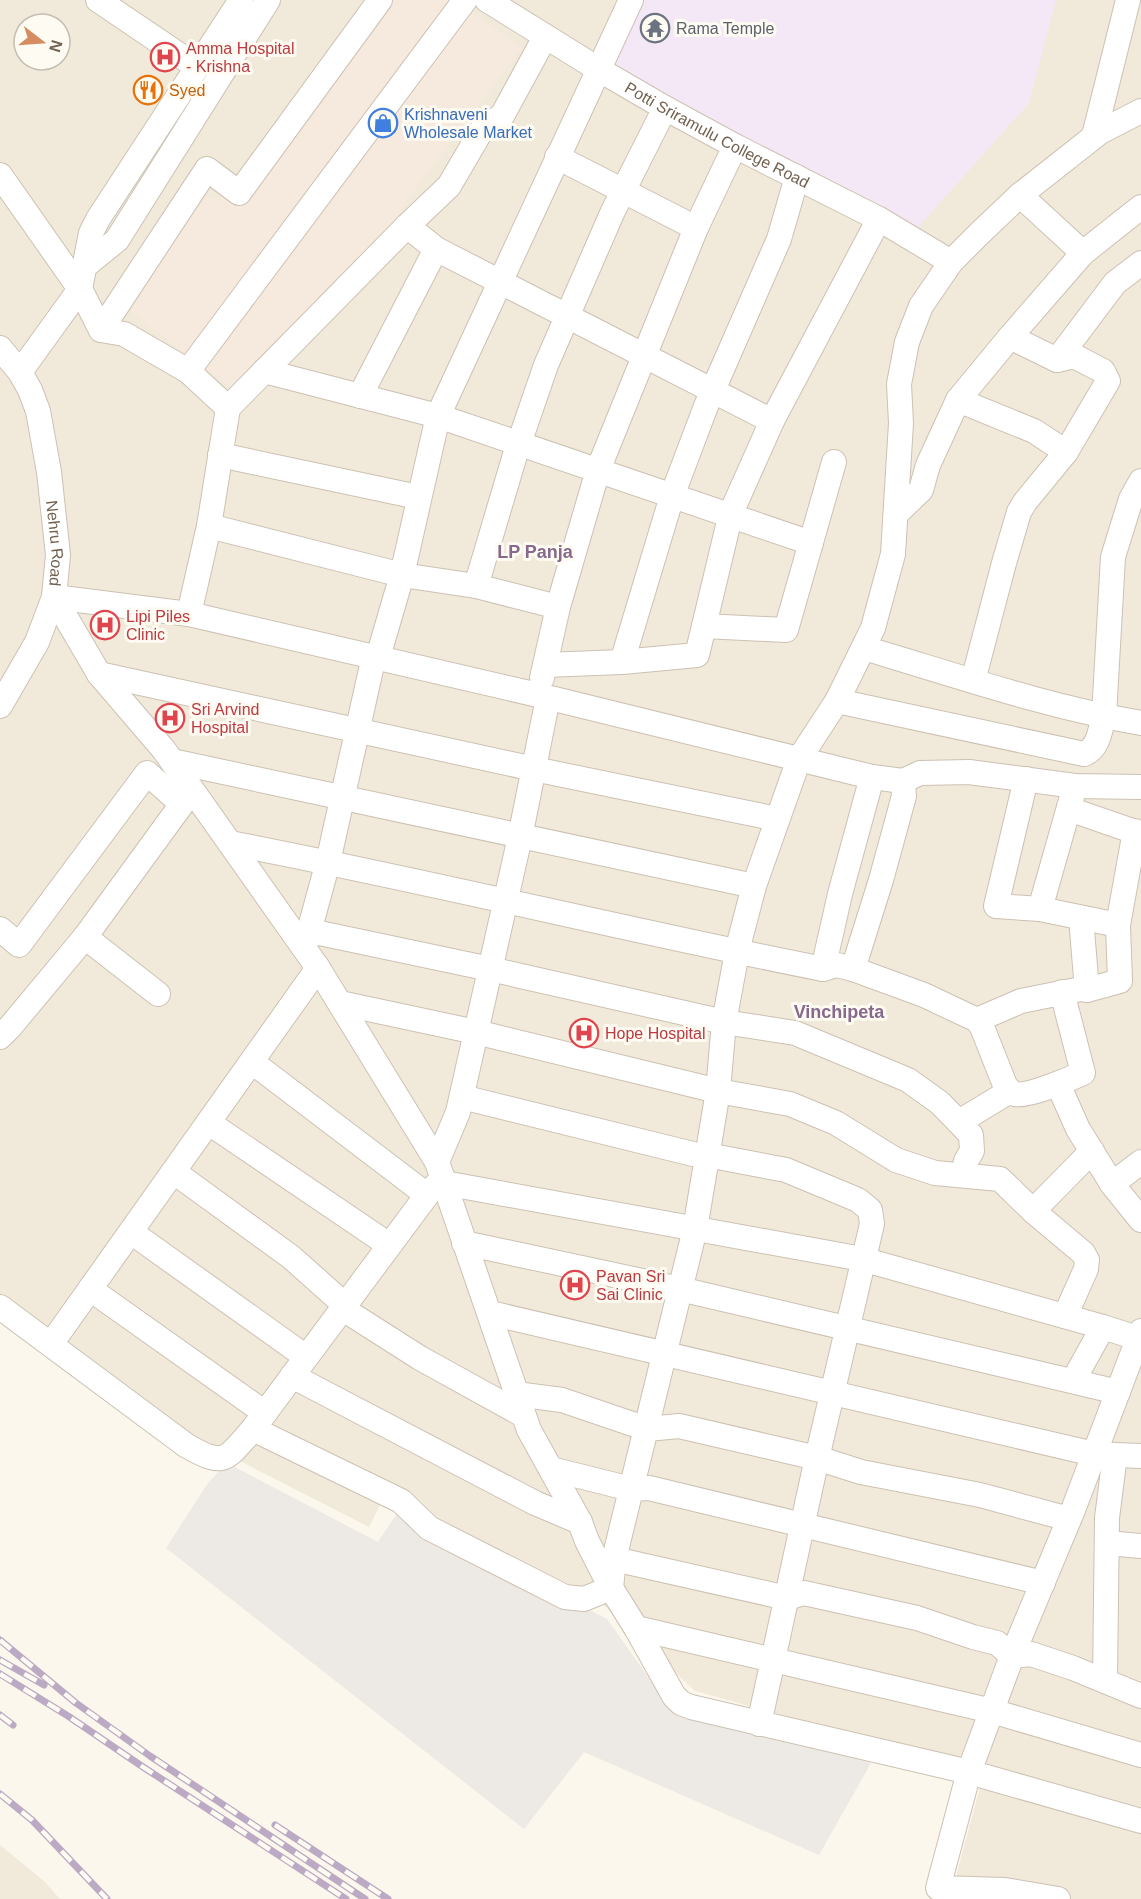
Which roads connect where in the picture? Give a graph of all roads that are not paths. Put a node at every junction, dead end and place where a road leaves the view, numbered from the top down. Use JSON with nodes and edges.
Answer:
{"nodes":[{"id":1,"x":98,"y":0,"type":"edge"},
{"id":2,"x":241,"y":0,"type":"edge"},
{"id":3,"x":268,"y":0,"type":"edge"},
{"id":4,"x":380,"y":0,"type":"edge"},
{"id":5,"x":465,"y":0,"type":"edge"},
{"id":6,"x":631,"y":0,"type":"edge"},
{"id":7,"x":1128,"y":0,"type":"edge"},
{"id":8,"x":489,"y":1,"type":"edge"},
{"id":9,"x":545,"y":36,"type":"junction"},
{"id":10,"x":197,"y":68,"type":"junction"},
{"id":11,"x":598,"y":69,"type":"junction"},
{"id":12,"x":665,"y":108,"type":"junction"},
{"id":13,"x":1141,"y":111,"type":"edge"},
{"id":14,"x":1094,"y":136,"type":"junction"},
{"id":15,"x":735,"y":146,"type":"junction"},
{"id":16,"x":557,"y":157,"type":"junction"},
{"id":17,"x":0,"y":175,"type":"edge"},
{"id":18,"x":797,"y":177,"type":"junction"},
{"id":19,"x":623,"y":191,"type":"junction"},
{"id":20,"x":1020,"y":195,"type":"junction"},
{"id":21,"x":1141,"y":207,"type":"edge"},
{"id":22,"x":879,"y":219,"type":"junction"},
{"id":23,"x":406,"y":226,"type":"junction"},
{"id":24,"x":696,"y":228,"type":"junction"},
{"id":25,"x":435,"y":249,"type":"junction"},
{"id":26,"x":1083,"y":254,"type":"junction"},
{"id":27,"x":951,"y":262,"type":"junction"},
{"id":28,"x":1141,"y":263,"type":"edge"},
{"id":29,"x":83,"y":277,"type":"junction"},
{"id":30,"x":499,"y":282,"type":"junction"},
{"id":31,"x":568,"y":315,"type":"junction"},
{"id":32,"x":101,"y":330,"type":"junction"},
{"id":33,"x":1010,"y":337,"type":"junction"},
{"id":34,"x":0,"y":348,"type":"edge"},
{"id":35,"x":643,"y":356,"type":"junction"},
{"id":36,"x":1057,"y":360,"type":"junction"},
{"id":37,"x":188,"y":371,"type":"junction"},
{"id":38,"x":264,"y":371,"type":"junction"},
{"id":39,"x":20,"y":372,"type":"junction"},
{"id":40,"x":713,"y":391,"type":"junction"},
{"id":41,"x":360,"y":396,"type":"junction"},
{"id":42,"x":958,"y":400,"type":"junction"},
{"id":43,"x":228,"y":408,"type":"junction"},
{"id":44,"x":438,"y":416,"type":"junction"},
{"id":45,"x":772,"y":421,"type":"junction"},
{"id":46,"x":519,"y":444,"type":"junction"},
{"id":47,"x":1066,"y":452,"type":"junction"},
{"id":48,"x":220,"y":454,"type":"junction"},
{"id":49,"x":834,"y":462,"type":"dead end"},
{"id":50,"x":598,"y":470,"type":"junction"},
{"id":51,"x":1141,"y":481,"type":"edge"},
{"id":52,"x":672,"y":496,"type":"junction"},
{"id":53,"x":418,"y":497,"type":"junction"},
{"id":54,"x":897,"y":513,"type":"junction"},
{"id":55,"x":730,"y":516,"type":"junction"},
{"id":56,"x":209,"y":526,"type":"junction"},
{"id":57,"x":811,"y":543,"type":"junction"},
{"id":58,"x":402,"y":575,"type":"junction"},
{"id":59,"x":476,"y":586,"type":"junction"},
{"id":60,"x":54,"y":597,"type":"junction"},
{"id":61,"x":558,"y":607,"type":"junction"},
{"id":62,"x":189,"y":614,"type":"junction"},
{"id":63,"x":704,"y":626,"type":"junction"},
{"id":64,"x":864,"y":648,"type":"junction"},
{"id":65,"x":376,"y":657,"type":"junction"},
{"id":66,"x":622,"y":662,"type":"junction"},
{"id":67,"x":545,"y":665,"type":"junction"},
{"id":68,"x":99,"y":674,"type":"junction"},
{"id":69,"x":973,"y":681,"type":"junction"},
{"id":70,"x":543,"y":696,"type":"junction"},
{"id":71,"x":837,"y":701,"type":"junction"},
{"id":72,"x":0,"y":706,"type":"edge"},
{"id":73,"x":1104,"y":716,"type":"junction"},
{"id":74,"x":1141,"y":723,"type":"edge"},
{"id":75,"x":358,"y":730,"type":"junction"},
{"id":76,"x":799,"y":759,"type":"junction"},
{"id":77,"x":172,"y":761,"type":"junction"},
{"id":78,"x":534,"y":769,"type":"junction"},
{"id":79,"x":872,"y":777,"type":"junction"},
{"id":80,"x":1026,"y":779,"type":"junction"},
{"id":81,"x":903,"y":781,"type":"junction"},
{"id":82,"x":1075,"y":786,"type":"junction"},
{"id":83,"x":1141,"y":787,"type":"edge"},
{"id":84,"x":343,"y":798,"type":"junction"},
{"id":85,"x":1069,"y":809,"type":"junction"},
{"id":86,"x":777,"y":819,"type":"junction"},
{"id":87,"x":1138,"y":832,"type":"edge"},
{"id":88,"x":520,"y":837,"type":"junction"},
{"id":89,"x":230,"y":843,"type":"junction"},
{"id":90,"x":328,"y":862,"type":"junction"},
{"id":91,"x":754,"y":886,"type":"junction"},
{"id":92,"x":506,"y":900,"type":"junction"},
{"id":93,"x":1040,"y":909,"type":"junction"},
{"id":94,"x":1081,"y":918,"type":"junction"},
{"id":95,"x":1118,"y":925,"type":"junction"},
{"id":96,"x":0,"y":928,"type":"edge"},
{"id":97,"x":85,"y":937,"type":"junction"},
{"id":98,"x":307,"y":940,"type":"junction"},
{"id":99,"x":737,"y":952,"type":"junction"},
{"id":100,"x":318,"y":968,"type":"junction"},
{"id":101,"x":490,"y":969,"type":"junction"},
{"id":102,"x":823,"y":969,"type":"junction"},
{"id":103,"x":853,"y":969,"type":"junction"},
{"id":104,"x":1087,"y":990,"type":"junction"},
{"id":105,"x":1062,"y":992,"type":"junction"},
{"id":106,"x":158,"y":994,"type":"dead end"},
{"id":107,"x":340,"y":1003,"type":"junction"},
{"id":108,"x":977,"y":1020,"type":"junction"},
{"id":109,"x":724,"y":1022,"type":"junction"},
{"id":110,"x":476,"y":1032,"type":"junction"},
{"id":111,"x":0,"y":1036,"type":"edge"},
{"id":112,"x":252,"y":1062,"type":"junction"},
{"id":113,"x":1058,"y":1084,"type":"junction"},
{"id":114,"x":718,"y":1091,"type":"junction"},
{"id":115,"x":1010,"y":1091,"type":"junction"},
{"id":116,"x":462,"y":1097,"type":"junction"},
{"id":117,"x":959,"y":1122,"type":"junction"},
{"id":118,"x":209,"y":1123,"type":"junction"},
{"id":119,"x":1092,"y":1151,"type":"junction"},
{"id":120,"x":700,"y":1154,"type":"junction"},
{"id":121,"x":1141,"y":1162,"type":"edge"},
{"id":122,"x":174,"y":1172,"type":"junction"},
{"id":123,"x":963,"y":1175,"type":"junction"},
{"id":124,"x":436,"y":1180,"type":"junction"},
{"id":125,"x":1112,"y":1185,"type":"junction"},
{"id":126,"x":1033,"y":1211,"type":"junction"},
{"id":127,"x":1141,"y":1220,"type":"edge"},
{"id":128,"x":695,"y":1229,"type":"junction"},
{"id":129,"x":131,"y":1232,"type":"junction"},
{"id":130,"x":464,"y":1243,"type":"junction"},
{"id":131,"x":389,"y":1245,"type":"junction"},
{"id":132,"x":862,"y":1259,"type":"junction"},
{"id":133,"x":680,"y":1288,"type":"junction"},
{"id":134,"x":90,"y":1289,"type":"junction"},
{"id":135,"x":0,"y":1307,"type":"edge"},
{"id":136,"x":344,"y":1308,"type":"junction"},
{"id":137,"x":490,"y":1313,"type":"junction"},
{"id":138,"x":1065,"y":1316,"type":"junction"},
{"id":139,"x":1103,"y":1327,"type":"junction"},
{"id":140,"x":847,"y":1328,"type":"junction"},
{"id":141,"x":1139,"y":1334,"type":"edge"},
{"id":142,"x":51,"y":1344,"type":"junction"},
{"id":143,"x":665,"y":1354,"type":"junction"},
{"id":144,"x":306,"y":1357,"type":"junction"},
{"id":145,"x":292,"y":1376,"type":"junction"},
{"id":146,"x":1073,"y":1382,"type":"junction"},
{"id":147,"x":1118,"y":1392,"type":"junction"},
{"id":148,"x":833,"y":1393,"type":"junction"},
{"id":149,"x":520,"y":1405,"type":"junction"},
{"id":150,"x":259,"y":1421,"type":"junction"},
{"id":151,"x":647,"y":1429,"type":"junction"},
{"id":152,"x":1105,"y":1454,"type":"junction"},
{"id":153,"x":1141,"y":1456,"type":"edge"},
{"id":154,"x":817,"y":1458,"type":"junction"},
{"id":155,"x":551,"y":1469,"type":"junction"},
{"id":156,"x":631,"y":1489,"type":"junction"},
{"id":157,"x":1069,"y":1519,"type":"junction"},
{"id":158,"x":580,"y":1522,"type":"junction"},
{"id":159,"x":803,"y":1526,"type":"junction"},
{"id":160,"x":1107,"y":1543,"type":"junction"},
{"id":161,"x":1141,"y":1546,"type":"edge"},
{"id":162,"x":614,"y":1559,"type":"junction"},
{"id":163,"x":1043,"y":1583,"type":"junction"},
{"id":164,"x":611,"y":1588,"type":"junction"},
{"id":165,"x":787,"y":1598,"type":"junction"},
{"id":166,"x":636,"y":1628,"type":"junction"},
{"id":167,"x":1012,"y":1656,"type":"junction"},
{"id":168,"x":774,"y":1660,"type":"junction"},
{"id":169,"x":1105,"y":1681,"type":"junction"},
{"id":170,"x":1141,"y":1696,"type":"edge"},
{"id":171,"x":992,"y":1711,"type":"junction"},
{"id":172,"x":759,"y":1725,"type":"junction"},
{"id":173,"x":1141,"y":1755,"type":"edge"},
{"id":174,"x":969,"y":1772,"type":"junction"},
{"id":175,"x":1141,"y":1821,"type":"edge"},
{"id":176,"x":1058,"y":1899,"type":"edge"}],
"edges":[{"from":1,"to":10,"type":"street"},
{"from":2,"to":10,"type":"street"},
{"from":3,"to":29,"type":"street"},
{"from":4,"to":32,"type":"street"},
{"from":5,"to":37,"type":"street"},
{"from":6,"to":11,"type":"street"},
{"from":7,"to":14,"type":"street"},
{"from":8,"to":9,"type":"street","name":"Potti Sriramulu College Road"},
{"from":9,"to":11,"type":"street","name":"Potti Sriramulu College Road"},
{"from":9,"to":23,"type":"street"},
{"from":10,"to":29,"type":"street"},
{"from":11,"to":12,"type":"street","name":"Potti Sriramulu College Road"},
{"from":11,"to":16,"type":"street"},
{"from":12,"to":15,"type":"street","name":"Potti Sriramulu College Road"},
{"from":12,"to":19,"type":"street"},
{"from":13,"to":14,"type":"street"},
{"from":14,"to":20,"type":"street"},
{"from":15,"to":18,"type":"street","name":"Potti Sriramulu College Road"},
{"from":15,"to":24,"type":"street"},
{"from":16,"to":19,"type":"street"},
{"from":16,"to":30,"type":"street"},
{"from":17,"to":29,"type":"street"},
{"from":18,"to":22,"type":"street","name":"Potti Sriramulu College Road"},
{"from":18,"to":40,"type":"street"},
{"from":19,"to":24,"type":"street"},
{"from":19,"to":31,"type":"street"},
{"from":20,"to":26,"type":"street"},
{"from":20,"to":27,"type":"street"},
{"from":21,"to":26,"type":"street"},
{"from":22,"to":27,"type":"street","name":"Potti Sriramulu College Road"},
{"from":22,"to":45,"type":"street"},
{"from":23,"to":25,"type":"street"},
{"from":23,"to":38,"type":"street"},
{"from":24,"to":35,"type":"street"},
{"from":25,"to":30,"type":"street"},
{"from":25,"to":41,"type":"street"},
{"from":26,"to":33,"type":"street"},
{"from":27,"to":54,"type":"street"},
{"from":28,"to":36,"type":"street"},
{"from":29,"to":32,"type":"street"},
{"from":29,"to":39,"type":"street"},
{"from":30,"to":31,"type":"street"},
{"from":30,"to":44,"type":"street"},
{"from":31,"to":35,"type":"street"},
{"from":31,"to":46,"type":"street"},
{"from":32,"to":37,"type":"street"},
{"from":33,"to":36,"type":"street"},
{"from":33,"to":42,"type":"street"},
{"from":34,"to":39,"type":"street","name":"Nehru Road"},
{"from":35,"to":40,"type":"street"},
{"from":35,"to":50,"type":"street"},
{"from":36,"to":47,"type":"street"},
{"from":37,"to":43,"type":"street"},
{"from":38,"to":41,"type":"street"},
{"from":38,"to":43,"type":"street"},
{"from":39,"to":60,"type":"street","name":"Nehru Road"},
{"from":40,"to":45,"type":"street"},
{"from":40,"to":52,"type":"street"},
{"from":41,"to":44,"type":"street"},
{"from":42,"to":47,"type":"street"},
{"from":42,"to":54,"type":"street"},
{"from":43,"to":48,"type":"street"},
{"from":44,"to":46,"type":"street"},
{"from":44,"to":53,"type":"street"},
{"from":45,"to":55,"type":"street"},
{"from":46,"to":50,"type":"street"},
{"from":46,"to":59,"type":"street"},
{"from":47,"to":69,"type":"street"},
{"from":48,"to":53,"type":"street"},
{"from":48,"to":56,"type":"street"},
{"from":49,"to":57,"type":"street"},
{"from":50,"to":52,"type":"street"},
{"from":50,"to":61,"type":"street"},
{"from":51,"to":73,"type":"street"},
{"from":52,"to":55,"type":"street"},
{"from":52,"to":66,"type":"street"},
{"from":53,"to":58,"type":"street"},
{"from":54,"to":64,"type":"street"},
{"from":55,"to":57,"type":"street"},
{"from":55,"to":63,"type":"street"},
{"from":56,"to":58,"type":"street"},
{"from":56,"to":62,"type":"street"},
{"from":57,"to":63,"type":"street"},
{"from":58,"to":59,"type":"street"},
{"from":58,"to":65,"type":"street"},
{"from":59,"to":61,"type":"street"},
{"from":60,"to":62,"type":"street"},
{"from":60,"to":68,"type":"street"},
{"from":60,"to":72,"type":"street","name":"Nehru Road"},
{"from":61,"to":67,"type":"street"},
{"from":62,"to":65,"type":"street"},
{"from":63,"to":66,"type":"street"},
{"from":64,"to":69,"type":"street"},
{"from":64,"to":71,"type":"street"},
{"from":65,"to":70,"type":"street"},
{"from":65,"to":75,"type":"street"},
{"from":66,"to":67,"type":"street"},
{"from":67,"to":70,"type":"street"},
{"from":68,"to":75,"type":"street"},
{"from":68,"to":77,"type":"street"},
{"from":69,"to":73,"type":"street"},
{"from":70,"to":76,"type":"street"},
{"from":70,"to":78,"type":"street"},
{"from":71,"to":73,"type":"street"},
{"from":71,"to":76,"type":"street"},
{"from":73,"to":74,"type":"street"},
{"from":75,"to":78,"type":"street"},
{"from":75,"to":84,"type":"street"},
{"from":76,"to":79,"type":"street"},
{"from":76,"to":86,"type":"street"},
{"from":77,"to":84,"type":"street"},
{"from":77,"to":89,"type":"street"},
{"from":78,"to":86,"type":"street"},
{"from":78,"to":88,"type":"street"},
{"from":79,"to":81,"type":"street"},
{"from":79,"to":102,"type":"street"},
{"from":80,"to":81,"type":"street"},
{"from":80,"to":82,"type":"street"},
{"from":80,"to":93,"type":"street"},
{"from":81,"to":103,"type":"street"},
{"from":82,"to":83,"type":"street"},
{"from":82,"to":85,"type":"street"},
{"from":84,"to":88,"type":"street"},
{"from":84,"to":90,"type":"street"},
{"from":85,"to":87,"type":"street"},
{"from":85,"to":93,"type":"street"},
{"from":86,"to":91,"type":"street"},
{"from":87,"to":95,"type":"street"},
{"from":88,"to":91,"type":"street"},
{"from":88,"to":92,"type":"street"},
{"from":89,"to":90,"type":"street"},
{"from":89,"to":98,"type":"street"},
{"from":90,"to":92,"type":"street"},
{"from":90,"to":98,"type":"street"},
{"from":91,"to":99,"type":"street"},
{"from":92,"to":99,"type":"street"},
{"from":92,"to":101,"type":"street"},
{"from":93,"to":94,"type":"street"},
{"from":94,"to":95,"type":"street"},
{"from":94,"to":104,"type":"street"},
{"from":95,"to":104,"type":"street"},
{"from":96,"to":97,"type":"street"},
{"from":97,"to":106,"type":"street"},
{"from":97,"to":111,"type":"street"},
{"from":98,"to":100,"type":"street"},
{"from":98,"to":101,"type":"street"},
{"from":99,"to":102,"type":"street"},
{"from":99,"to":109,"type":"street"},
{"from":100,"to":107,"type":"street"},
{"from":100,"to":112,"type":"street"},
{"from":101,"to":109,"type":"street"},
{"from":101,"to":110,"type":"street"},
{"from":102,"to":103,"type":"street"},
{"from":103,"to":108,"type":"street"},
{"from":104,"to":105,"type":"street"},
{"from":105,"to":108,"type":"street"},
{"from":105,"to":113,"type":"street"},
{"from":107,"to":110,"type":"street"},
{"from":107,"to":124,"type":"street"},
{"from":108,"to":115,"type":"street"},
{"from":109,"to":114,"type":"street"},
{"from":109,"to":117,"type":"street"},
{"from":110,"to":114,"type":"street"},
{"from":110,"to":116,"type":"street"},
{"from":112,"to":118,"type":"street"},
{"from":112,"to":124,"type":"street"},
{"from":113,"to":115,"type":"street"},
{"from":113,"to":119,"type":"street"},
{"from":114,"to":120,"type":"street"},
{"from":114,"to":123,"type":"street"},
{"from":115,"to":117,"type":"street"},
{"from":116,"to":120,"type":"street"},
{"from":116,"to":124,"type":"street"},
{"from":117,"to":123,"type":"street"},
{"from":118,"to":122,"type":"street"},
{"from":118,"to":131,"type":"street"},
{"from":119,"to":125,"type":"street"},
{"from":119,"to":126,"type":"street"},
{"from":120,"to":128,"type":"street"},
{"from":120,"to":132,"type":"street"},
{"from":121,"to":125,"type":"street"},
{"from":122,"to":129,"type":"street"},
{"from":122,"to":136,"type":"street"},
{"from":123,"to":126,"type":"street"},
{"from":124,"to":128,"type":"street"},
{"from":124,"to":130,"type":"street"},
{"from":124,"to":131,"type":"street"},
{"from":125,"to":127,"type":"street"},
{"from":126,"to":138,"type":"street"},
{"from":128,"to":132,"type":"street"},
{"from":128,"to":133,"type":"street"},
{"from":129,"to":134,"type":"street"},
{"from":129,"to":144,"type":"street"},
{"from":130,"to":133,"type":"street"},
{"from":130,"to":137,"type":"street"},
{"from":131,"to":136,"type":"street"},
{"from":132,"to":138,"type":"street"},
{"from":132,"to":140,"type":"street"},
{"from":133,"to":140,"type":"street"},
{"from":133,"to":143,"type":"street"},
{"from":134,"to":142,"type":"street"},
{"from":134,"to":150,"type":"street"},
{"from":135,"to":142,"type":"street"},
{"from":136,"to":144,"type":"street"},
{"from":136,"to":149,"type":"street"},
{"from":137,"to":143,"type":"street"},
{"from":137,"to":149,"type":"street"},
{"from":138,"to":139,"type":"street"},
{"from":139,"to":141,"type":"street"},
{"from":139,"to":146,"type":"street"},
{"from":140,"to":146,"type":"street"},
{"from":140,"to":148,"type":"street"},
{"from":141,"to":147,"type":"street"},
{"from":142,"to":150,"type":"street"},
{"from":143,"to":148,"type":"street"},
{"from":143,"to":151,"type":"street"},
{"from":144,"to":145,"type":"street"},
{"from":145,"to":150,"type":"street"},
{"from":145,"to":158,"type":"street"},
{"from":146,"to":147,"type":"street"},
{"from":147,"to":152,"type":"street"},
{"from":148,"to":152,"type":"street"},
{"from":148,"to":154,"type":"street"},
{"from":149,"to":151,"type":"street"},
{"from":149,"to":155,"type":"street"},
{"from":150,"to":164,"type":"street"},
{"from":151,"to":154,"type":"street"},
{"from":151,"to":156,"type":"street"},
{"from":152,"to":153,"type":"street"},
{"from":152,"to":157,"type":"street"},
{"from":152,"to":160,"type":"street"},
{"from":154,"to":157,"type":"street"},
{"from":154,"to":159,"type":"street"},
{"from":155,"to":156,"type":"street"},
{"from":155,"to":158,"type":"street"},
{"from":156,"to":159,"type":"street"},
{"from":156,"to":162,"type":"street"},
{"from":157,"to":163,"type":"street"},
{"from":158,"to":164,"type":"street"},
{"from":159,"to":163,"type":"street"},
{"from":159,"to":165,"type":"street"},
{"from":160,"to":161,"type":"street"},
{"from":160,"to":169,"type":"street"},
{"from":162,"to":164,"type":"street"},
{"from":162,"to":165,"type":"street"},
{"from":163,"to":167,"type":"street"},
{"from":164,"to":166,"type":"street"},
{"from":165,"to":167,"type":"street"},
{"from":165,"to":168,"type":"street"},
{"from":166,"to":168,"type":"street"},
{"from":166,"to":172,"type":"street"},
{"from":167,"to":169,"type":"street"},
{"from":167,"to":171,"type":"street"},
{"from":168,"to":171,"type":"street"},
{"from":168,"to":172,"type":"street"},
{"from":169,"to":170,"type":"street"},
{"from":171,"to":173,"type":"street"},
{"from":171,"to":174,"type":"street"},
{"from":172,"to":174,"type":"street"},
{"from":174,"to":175,"type":"street"},
{"from":174,"to":176,"type":"street"}]}
